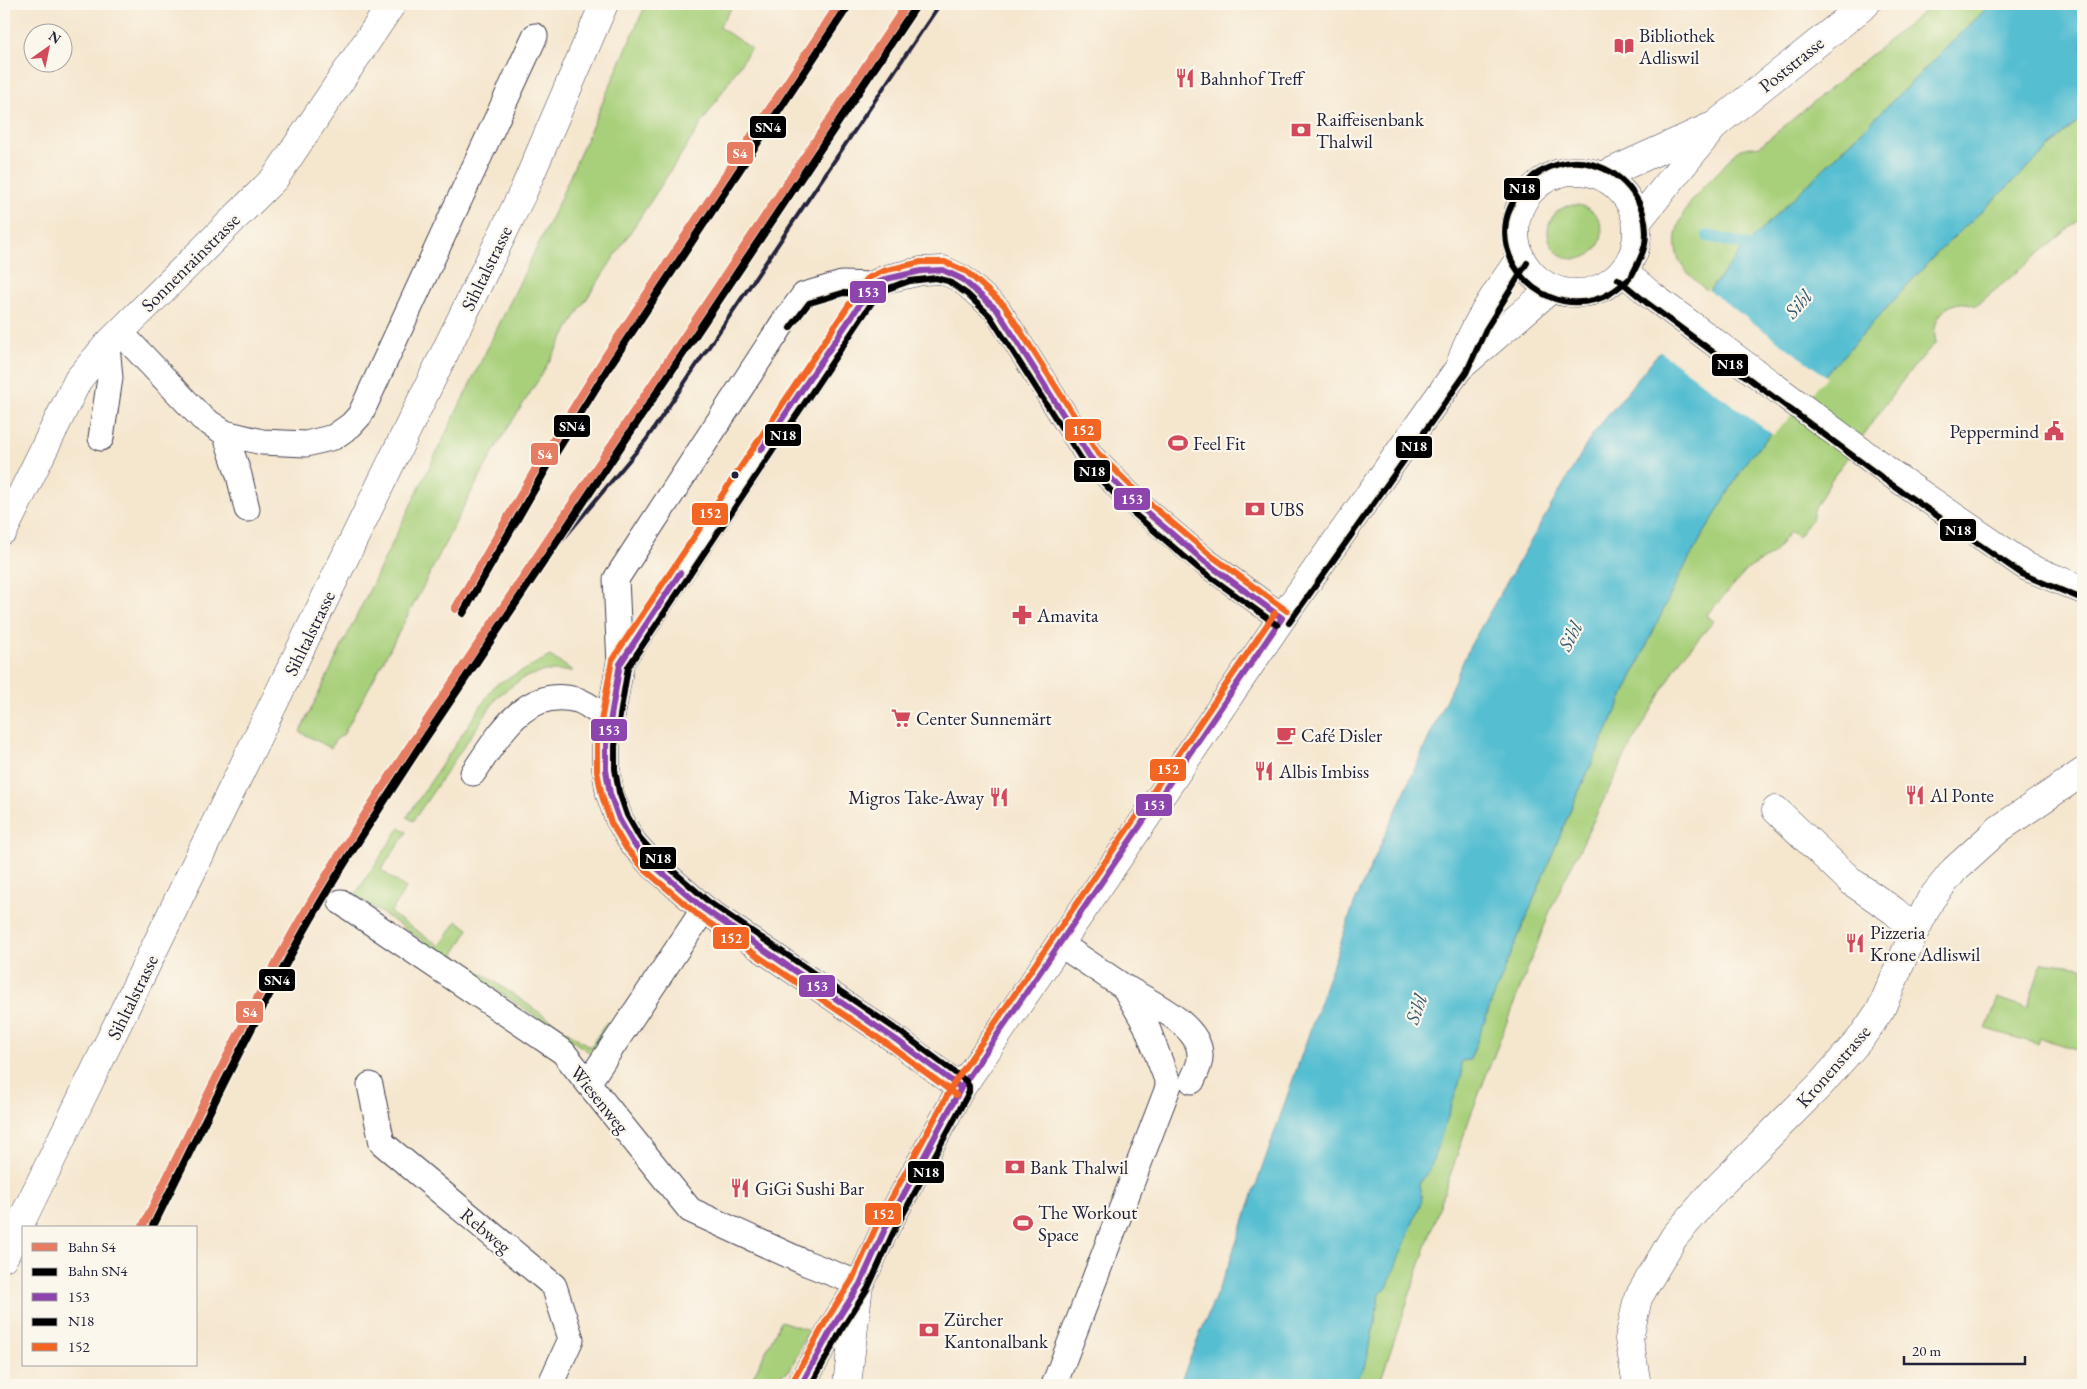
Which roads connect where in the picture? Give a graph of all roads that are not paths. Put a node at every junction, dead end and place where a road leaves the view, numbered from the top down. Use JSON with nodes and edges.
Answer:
{"nodes":[{"id":1,"x":392,"y":4,"type":"edge"},
{"id":2,"x":604,"y":4,"type":"edge"},
{"id":3,"x":1866,"y":4,"type":"edge"},
{"id":4,"x":535,"y":36,"type":"dead end"},
{"id":5,"x":1716,"y":124,"type":"junction"},
{"id":6,"x":1602,"y":176,"type":"junction"},
{"id":7,"x":1637,"y":222,"type":"junction"},
{"id":8,"x":1520,"y":258,"type":"junction"},
{"id":9,"x":1624,"y":272,"type":"junction"},
{"id":10,"x":872,"y":285,"type":"junction"},
{"id":11,"x":1551,"y":289,"type":"junction"},
{"id":12,"x":114,"y":338,"type":"junction"},
{"id":13,"x":1459,"y":368,"type":"junction"},
{"id":14,"x":225,"y":433,"type":"junction"},
{"id":15,"x":101,"y":438,"type":"dead end"},
{"id":16,"x":247,"y":509,"type":"dead end"},
{"id":17,"x":4,"y":530,"type":"edge"},
{"id":18,"x":2083,"y":590,"type":"edge"},
{"id":19,"x":1282,"y":618,"type":"junction"},
{"id":20,"x":620,"y":664,"type":"junction"},
{"id":21,"x":610,"y":721,"type":"junction"},
{"id":22,"x":2083,"y":772,"type":"edge"},
{"id":23,"x":473,"y":773,"type":"dead end"},
{"id":24,"x":1776,"y":810,"type":"dead end"},
{"id":25,"x":341,"y":902,"type":"dead end"},
{"id":26,"x":704,"y":909,"type":"junction"},
{"id":27,"x":1915,"y":930,"type":"junction"},
{"id":28,"x":1060,"y":944,"type":"junction"},
{"id":29,"x":1124,"y":987,"type":"junction"},
{"id":30,"x":1192,"y":1081,"type":"dead end"},
{"id":31,"x":588,"y":1083,"type":"junction"},
{"id":32,"x":370,"y":1086,"type":"dead end"},
{"id":33,"x":961,"y":1088,"type":"junction"},
{"id":34,"x":4,"y":1257,"type":"edge"},
{"id":35,"x":860,"y":1284,"type":"junction"},
{"id":36,"x":550,"y":1385,"type":"edge"},
{"id":37,"x":801,"y":1385,"type":"edge"},
{"id":38,"x":846,"y":1385,"type":"edge"},
{"id":39,"x":1054,"y":1385,"type":"edge"},
{"id":40,"x":1637,"y":1385,"type":"edge"}],
"edges":[{"from":1,"to":12,"type":"main road","name":"Sonnenrainstrasse"},
{"from":2,"to":34,"type":"main road","name":"Sihltalstrasse"},
{"from":3,"to":5,"type":"main road","name":"Poststrasse"},
{"from":4,"to":14,"type":"lane"},
{"from":5,"to":6,"type":"main road","name":"Poststrasse"},
{"from":5,"to":7,"type":"main road","name":"Poststrasse"},
{"from":6,"to":7,"type":"main road"},
{"from":6,"to":8,"type":"main road"},
{"from":7,"to":9,"type":"main road"},
{"from":8,"to":11,"type":"main road"},
{"from":8,"to":13,"type":"main road"},
{"from":9,"to":11,"type":"main road"},
{"from":9,"to":18,"type":"main road"},
{"from":10,"to":19,"type":"main road"},
{"from":10,"to":20,"type":"lane"},
{"from":10,"to":20,"type":"lane"},
{"from":11,"to":13,"type":"main road"},
{"from":12,"to":14,"type":"lane"},
{"from":12,"to":15,"type":"lane"},
{"from":12,"to":17,"type":"main road","name":"Sonnenrainstrasse"},
{"from":13,"to":19,"type":"main road"},
{"from":14,"to":16,"type":"lane"},
{"from":19,"to":28,"type":"main road"},
{"from":20,"to":21,"type":"main road"},
{"from":21,"to":23,"type":"lane"},
{"from":21,"to":26,"type":"main road"},
{"from":22,"to":27,"type":"main road","name":"Kronenstrasse"},
{"from":24,"to":27,"type":"main road"},
{"from":25,"to":31,"type":"lane","name":"Wiesenweg"},
{"from":26,"to":31,"type":"lane"},
{"from":26,"to":33,"type":"main road"},
{"from":27,"to":40,"type":"main road","name":"Kronenstrasse"},
{"from":28,"to":29,"type":"lane"},
{"from":28,"to":33,"type":"main road"},
{"from":29,"to":30,"type":"lane"},
{"from":29,"to":39,"type":"lane"},
{"from":31,"to":35,"type":"lane","name":"Wiesenweg"},
{"from":32,"to":36,"type":"lane","name":"Rebweg"},
{"from":33,"to":35,"type":"main road"},
{"from":35,"to":37,"type":"main road"},
{"from":35,"to":38,"type":"main road"}]}
